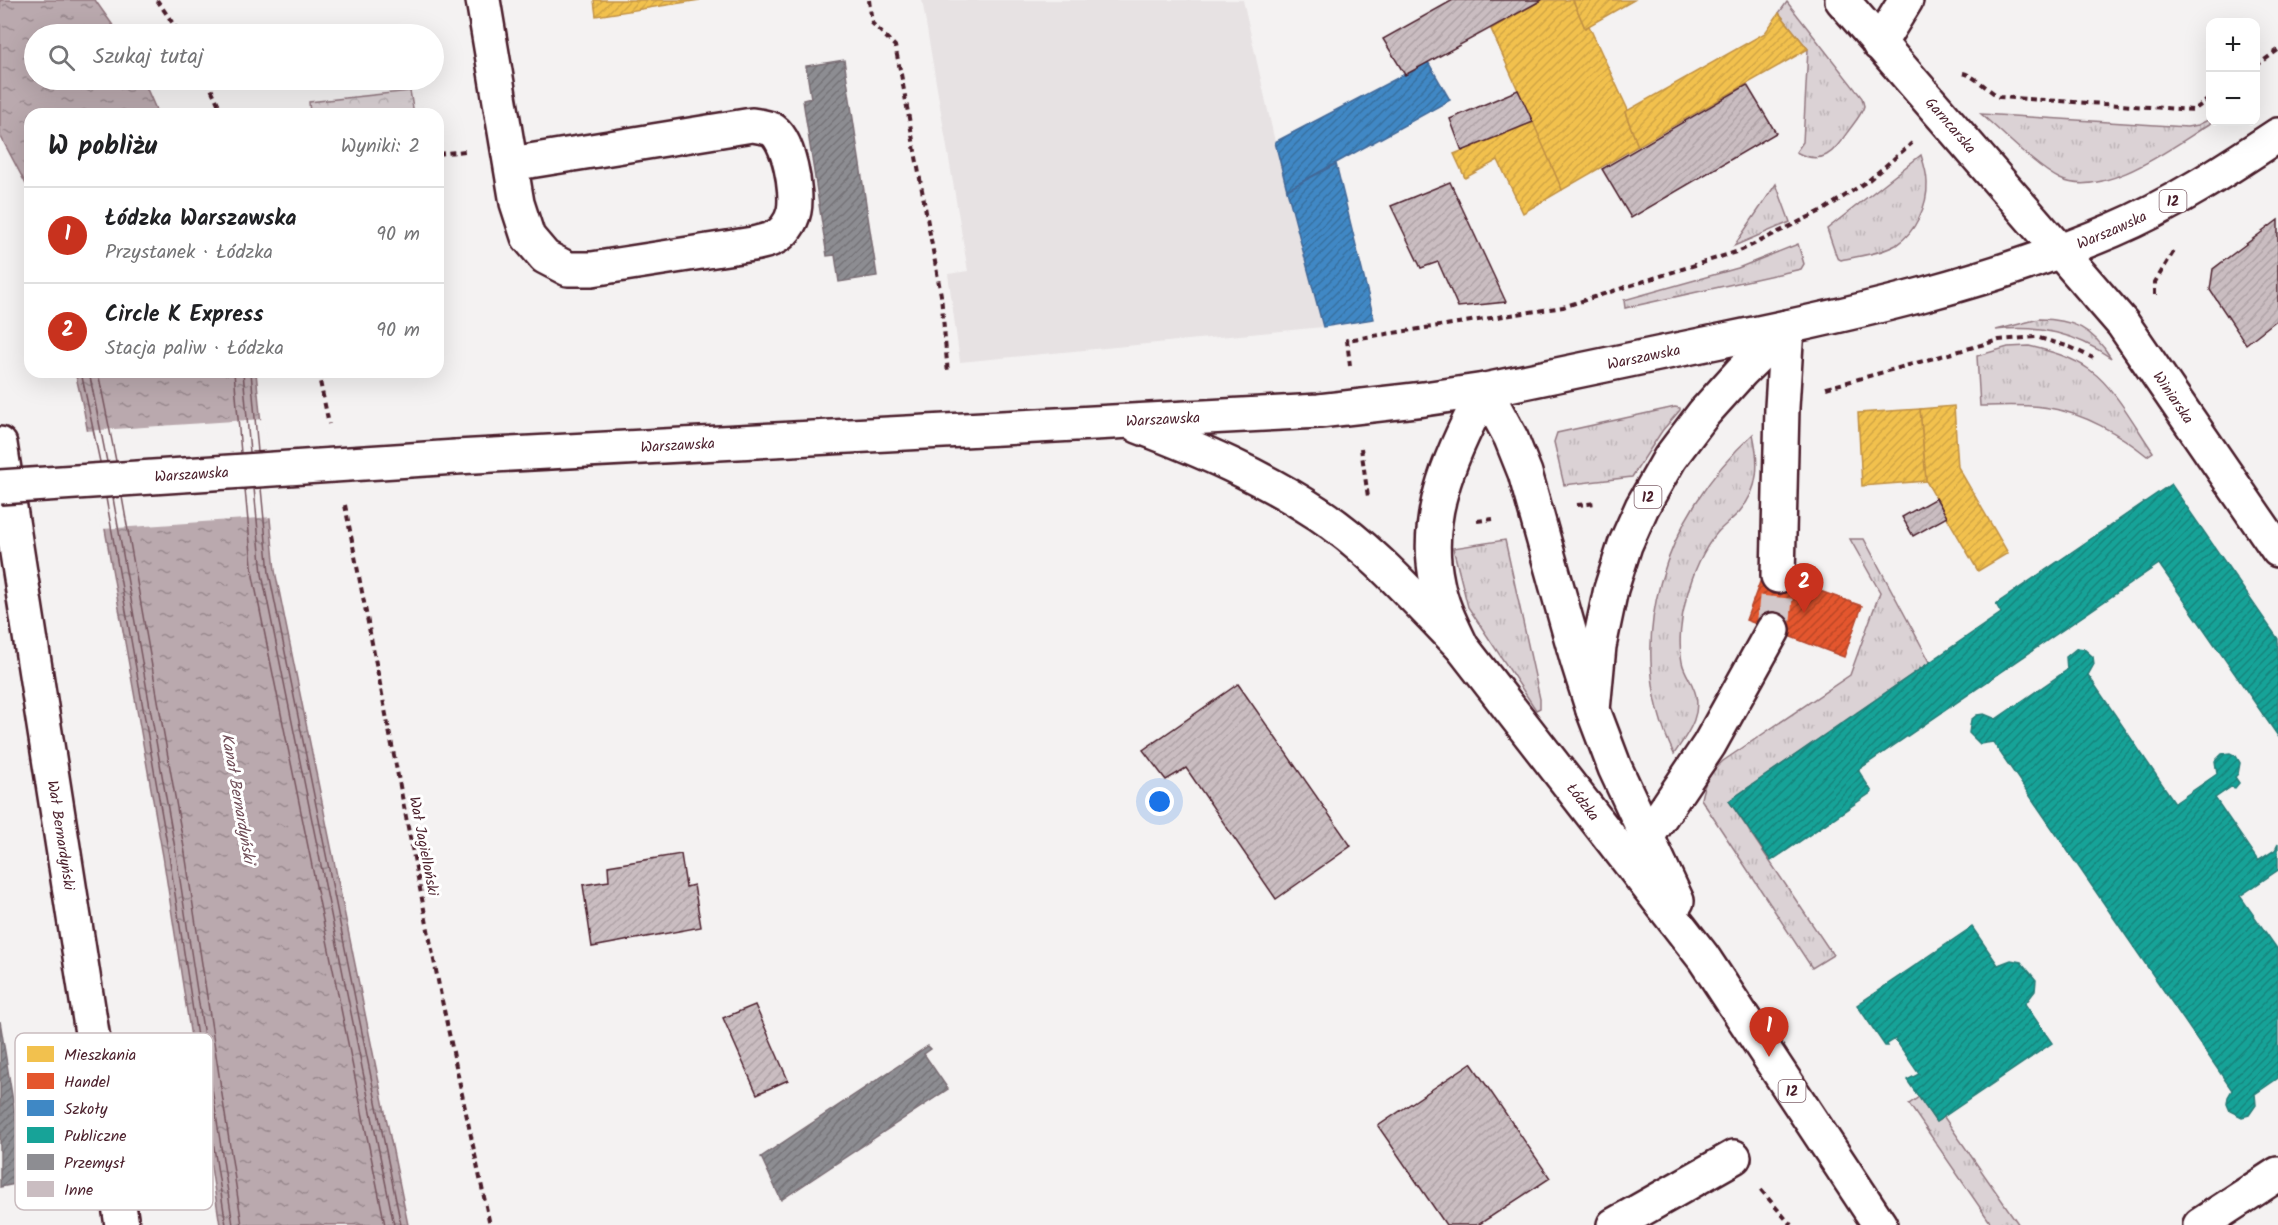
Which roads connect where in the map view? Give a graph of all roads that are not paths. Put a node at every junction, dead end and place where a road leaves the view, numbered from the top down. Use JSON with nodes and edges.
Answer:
{"nodes":[{"id":1,"x":483,"y":0,"type":"edge"},
{"id":2,"x":1842,"y":0,"type":"edge"},
{"id":3,"x":1906,"y":0,"type":"edge"},
{"id":4,"x":1879,"y":44,"type":"junction"},
{"id":5,"x":2278,"y":135,"type":"edge"},
{"id":6,"x":511,"y":164,"type":"junction"},
{"id":7,"x":2060,"y":251,"type":"junction"},
{"id":8,"x":1787,"y":327,"type":"junction"},
{"id":9,"x":1485,"y":390,"type":"junction"},
{"id":10,"x":1125,"y":421,"type":"junction"},
{"id":11,"x":0,"y":444,"type":"edge"},
{"id":12,"x":0,"y":487,"type":"edge"},
{"id":13,"x":2278,"y":550,"type":"edge"},
{"id":14,"x":1778,"y":576,"type":"tunnel mouth"},
{"id":15,"x":13,"y":605,"type":"edge"},
{"id":16,"x":1773,"y":630,"type":"tunnel mouth"},
{"id":17,"x":1462,"y":647,"type":"junction"},
{"id":18,"x":1593,"y":710,"type":"junction"},
{"id":19,"x":1647,"y":837,"type":"junction"},
{"id":20,"x":1703,"y":957,"type":"junction"},
{"id":21,"x":88,"y":1033,"type":"edge"},
{"id":22,"x":1734,"y":1157,"type":"dead end"},
{"id":23,"x":2278,"y":1173,"type":"edge"},
{"id":24,"x":119,"y":1210,"type":"edge"},
{"id":25,"x":122,"y":1225,"type":"edge"},
{"id":26,"x":1614,"y":1225,"type":"edge"},
{"id":27,"x":1880,"y":1225,"type":"edge"},
{"id":28,"x":2200,"y":1225,"type":"edge"}],
"edges":[{"from":1,"to":6,"type":"street"},
{"from":2,"to":4,"type":"street","name":"Garncarska"},
{"from":3,"to":4,"type":"street"},
{"from":4,"to":7,"type":"street","name":"Garncarska"},
{"from":5,"to":7,"type":"street","name":"Warszawska","number":"12"},
{"from":6,"to":6,"type":"street"},
{"from":7,"to":8,"type":"street","name":"Warszawska","number":"12"},
{"from":7,"to":13,"type":"street","name":"Winiarska"},
{"from":8,"to":9,"type":"street","name":"Warszawska","number":"12"},
{"from":8,"to":14,"type":"street"},
{"from":8,"to":18,"type":"street","number":"12"},
{"from":9,"to":10,"type":"street","name":"Warszawska"},
{"from":9,"to":17,"type":"street","number":"12"},
{"from":9,"to":18,"type":"street","name":"Łódzka"},
{"from":10,"to":12,"type":"street","name":"Warszawska","bridge":true},
{"from":10,"to":17,"type":"street"},
{"from":11,"to":15,"type":"street","name":"Wał Bernardyński"},
{"from":15,"to":21,"type":"street","name":"Wał Bernardyński"},
{"from":16,"to":19,"type":"street"},
{"from":17,"to":20,"type":"street","name":"Łódzka","number":"12"},
{"from":18,"to":19,"type":"street","name":"Łódzka","number":"12"},
{"from":19,"to":20,"type":"street","name":"Łódzka","number":"12"},
{"from":20,"to":27,"type":"street","name":"Łódzka","number":"12"},
{"from":22,"to":26,"type":"street"},
{"from":23,"to":28,"type":"street"},
{"from":24,"to":25,"type":"street","name":"Wał Bernardyński"}]}
